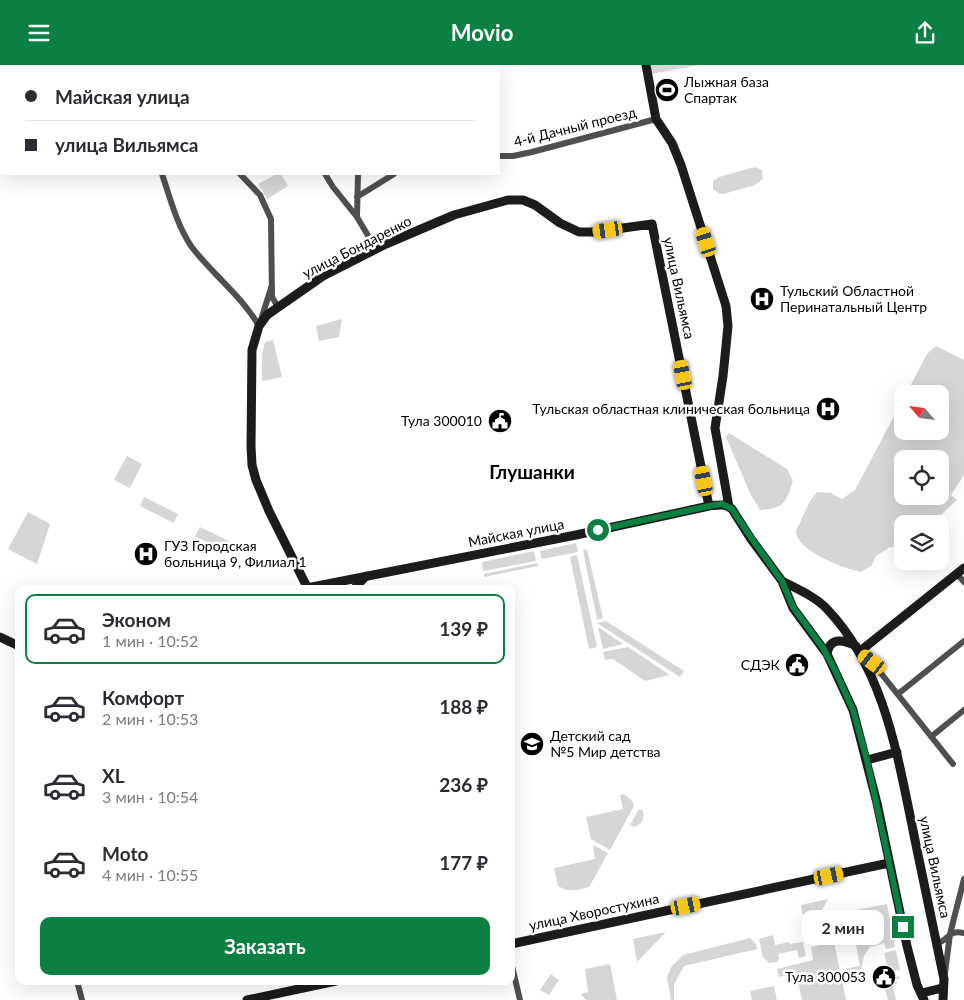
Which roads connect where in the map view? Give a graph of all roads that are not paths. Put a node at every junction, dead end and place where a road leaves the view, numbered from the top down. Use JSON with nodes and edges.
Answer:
{"nodes":[{"id":1,"x":646,"y":65,"type":"edge"},
{"id":2,"x":656,"y":119,"type":"junction"},
{"id":3,"x":500,"y":156,"type":"edge"},
{"id":4,"x":162,"y":175,"type":"edge"},
{"id":5,"x":241,"y":175,"type":"edge"},
{"id":6,"x":326,"y":175,"type":"edge"},
{"id":7,"x":358,"y":175,"type":"edge"},
{"id":8,"x":392,"y":175,"type":"edge"},
{"id":9,"x":357,"y":197,"type":"junction"},
{"id":10,"x":357,"y":217,"type":"junction"},
{"id":11,"x":652,"y":224,"type":"joint"},
{"id":12,"x":376,"y":249,"type":"junction"},
{"id":13,"x":272,"y":285,"type":"junction"},
{"id":14,"x":278,"y":307,"type":"junction"},
{"id":15,"x":259,"y":326,"type":"junction"},
{"id":16,"x":709,"y":506,"type":"junction"},
{"id":17,"x":729,"y":507,"type":"junction"},
{"id":18,"x":961,"y":571,"type":"edge"},
{"id":19,"x":366,"y":576,"type":"junction"},
{"id":20,"x":782,"y":581,"type":"junction"},
{"id":21,"x":964,"y":582,"type":"edge"},
{"id":22,"x":306,"y":585,"type":"edge"},
{"id":23,"x":322,"y":585,"type":"edge"},
{"id":24,"x":358,"y":585,"type":"edge"},
{"id":25,"x":804,"y":593,"type":"junction"},
{"id":26,"x":790,"y":597,"type":"junction"},
{"id":27,"x":0,"y":637,"type":"edge"},
{"id":28,"x":964,"y":641,"type":"edge"},
{"id":29,"x":15,"y":644,"type":"edge"},
{"id":30,"x":858,"y":649,"type":"junction"},
{"id":31,"x":827,"y":654,"type":"junction"},
{"id":32,"x":898,"y":694,"type":"junction"},
{"id":33,"x":964,"y":710,"type":"edge"},
{"id":34,"x":932,"y":737,"type":"junction"},
{"id":35,"x":896,"y":751,"type":"junction"},
{"id":36,"x":867,"y":760,"type":"junction"},
{"id":37,"x":953,"y":764,"type":"dead end"},
{"id":38,"x":889,"y":863,"type":"junction"},
{"id":39,"x":964,"y":879,"type":"edge"},
{"id":40,"x":964,"y":933,"type":"edge"},
{"id":41,"x":950,"y":934,"type":"junction"},
{"id":42,"x":515,"y":943,"type":"edge"},
{"id":43,"x":937,"y":943,"type":"junction"},
{"id":44,"x":515,"y":979,"type":"edge"},
{"id":45,"x":943,"y":984,"type":"junction"},
{"id":46,"x":78,"y":985,"type":"edge"},
{"id":47,"x":317,"y":985,"type":"edge"},
{"id":48,"x":923,"y":997,"type":"edge"},
{"id":49,"x":82,"y":1000,"type":"edge"},
{"id":50,"x":247,"y":1000,"type":"edge"},
{"id":51,"x":520,"y":1000,"type":"edge"},
{"id":52,"x":943,"y":1000,"type":"edge"}],
"edges":[{"from":1,"to":2,"type":"street"},
{"from":2,"to":3,"type":"street","name":"4-й Дачный проезд"},
{"from":2,"to":17,"type":"street"},
{"from":4,"to":15,"type":"street"},
{"from":5,"to":13,"type":"street"},
{"from":6,"to":10,"type":"street"},
{"from":7,"to":9,"type":"street"},
{"from":8,"to":9,"type":"street"},
{"from":9,"to":10,"type":"street"},
{"from":10,"to":12,"type":"street"},
{"from":11,"to":12,"type":"street","name":"улица Бондаренко"},
{"from":11,"to":16,"type":"street","name":"улица Вильямса"},
{"from":12,"to":14,"type":"street","name":"улица Бондаренко"},
{"from":13,"to":14,"type":"street"},
{"from":13,"to":15,"type":"street"},
{"from":14,"to":15,"type":"street","name":"улица Бондаренко"},
{"from":15,"to":22,"type":"street","name":"улица Бондаренко"},
{"from":16,"to":17,"type":"street","name":"Майская улица"},
{"from":16,"to":19,"type":"street","name":"Майская улица"},
{"from":17,"to":20,"type":"street","name":"улица Вильямса"},
{"from":18,"to":21,"type":"street"},
{"from":18,"to":30,"type":"street"},
{"from":19,"to":23,"type":"street","name":"Майская улица"},
{"from":19,"to":24,"type":"street"},
{"from":20,"to":25,"type":"street","name":"улица Вильямса"},
{"from":20,"to":26,"type":"street","name":"улица Вильямса"},
{"from":25,"to":26,"type":"street"},
{"from":25,"to":30,"type":"street","name":"улица Вильямса"},
{"from":26,"to":31,"type":"street","name":"улица Вильямса"},
{"from":27,"to":29,"type":"street"},
{"from":28,"to":32,"type":"street"},
{"from":30,"to":31,"type":"street"},
{"from":30,"to":32,"type":"street"},
{"from":30,"to":35,"type":"street","name":"улица Вильямса"},
{"from":31,"to":36,"type":"street","name":"улица Вильямса"},
{"from":32,"to":34,"type":"street"},
{"from":33,"to":34,"type":"street"},
{"from":34,"to":37,"type":"street"},
{"from":35,"to":36,"type":"street"},
{"from":35,"to":43,"type":"street","name":"улица Вильямса"},
{"from":36,"to":38,"type":"street","name":"улица Вильямса"},
{"from":38,"to":42,"type":"street","name":"улица Хворостухина"},
{"from":38,"to":48,"type":"street","name":"улица Вильямса"},
{"from":39,"to":41,"type":"street"},
{"from":40,"to":41,"type":"street"},
{"from":41,"to":43,"type":"street"},
{"from":41,"to":45,"type":"street"},
{"from":43,"to":45,"type":"street","name":"улица Вильямса"},
{"from":44,"to":51,"type":"street"},
{"from":45,"to":48,"type":"street","name":"улица Вильямса"},
{"from":45,"to":52,"type":"street","name":"улица Вильямса"},
{"from":46,"to":49,"type":"street"},
{"from":47,"to":50,"type":"street"}]}
